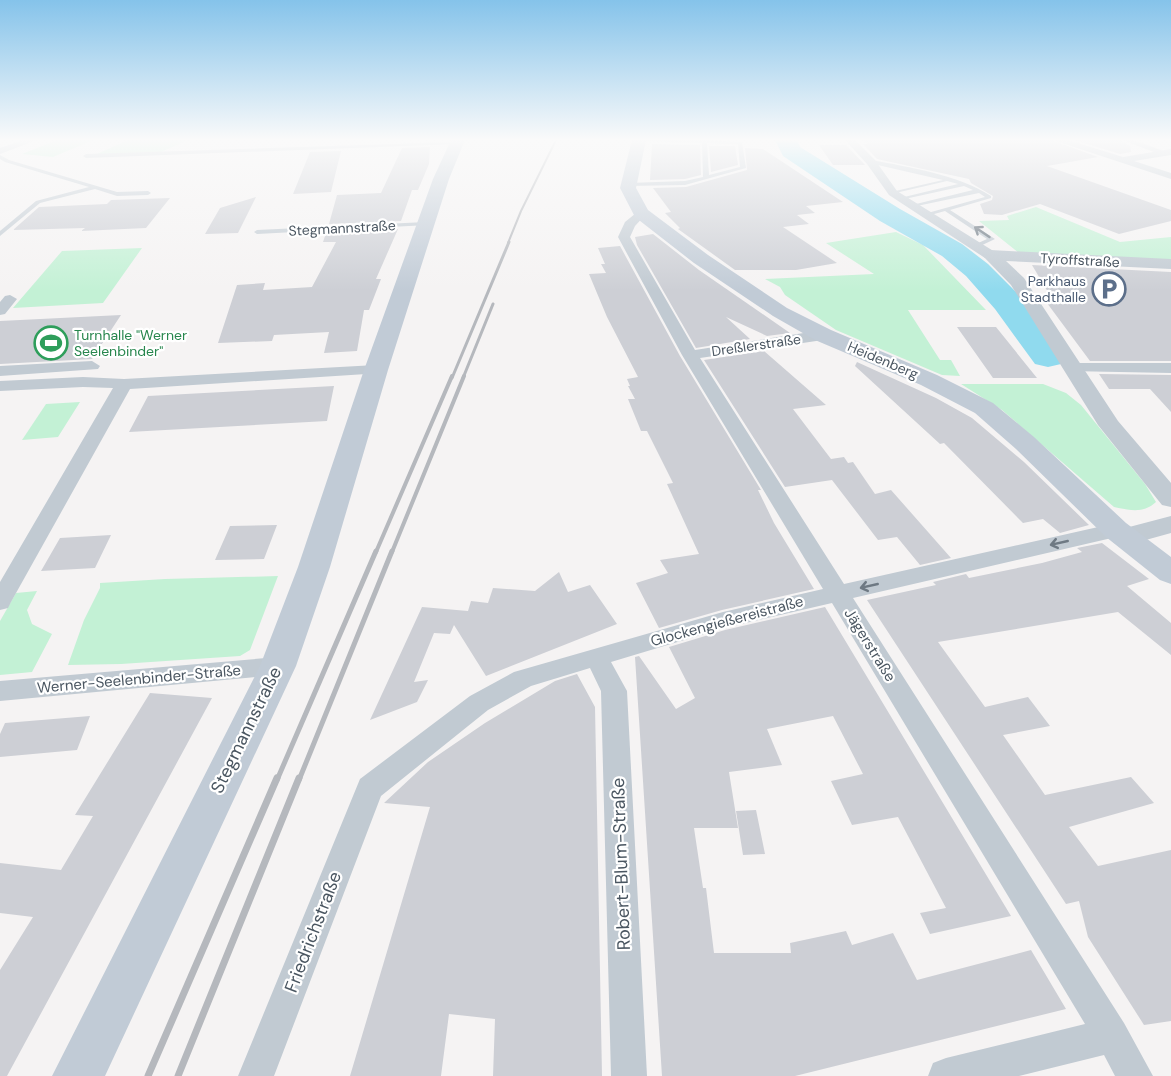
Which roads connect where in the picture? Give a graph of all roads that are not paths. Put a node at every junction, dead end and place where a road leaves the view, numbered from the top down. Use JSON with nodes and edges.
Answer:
{"nodes":[{"id":1,"x":86,"y":190,"type":"edge"},
{"id":2,"x":103,"y":190,"type":"edge"},
{"id":3,"x":439,"y":190,"type":"edge"},
{"id":4,"x":630,"y":190,"type":"edge"},
{"id":5,"x":893,"y":190,"type":"edge"},
{"id":6,"x":916,"y":190,"type":"edge"},
{"id":7,"x":932,"y":190,"type":"edge"},
{"id":8,"x":979,"y":190,"type":"joint"},
{"id":9,"x":148,"y":193,"type":"dead end"},
{"id":10,"x":898,"y":196,"type":"junction"},
{"id":11,"x":914,"y":206,"type":"junction"},
{"id":12,"x":945,"y":209,"type":"junction"},
{"id":13,"x":641,"y":213,"type":"junction"},
{"id":14,"x":927,"y":214,"type":"junction"},
{"id":15,"x":426,"y":224,"type":"junction"},
{"id":16,"x":257,"y":232,"type":"dead end"},
{"id":17,"x":0,"y":235,"type":"edge"},
{"id":18,"x":9,"y":235,"type":"dead end"},
{"id":19,"x":983,"y":251,"type":"junction"},
{"id":20,"x":1171,"y":264,"type":"edge"},
{"id":21,"x":823,"y":335,"type":"junction"},
{"id":22,"x":690,"y":355,"type":"junction"},
{"id":23,"x":92,"y":366,"type":"dead end"},
{"id":24,"x":1074,"y":368,"type":"junction"},
{"id":25,"x":1171,"y":368,"type":"edge"},
{"id":26,"x":376,"y":370,"type":"junction"},
{"id":27,"x":0,"y":371,"type":"edge"},
{"id":28,"x":124,"y":384,"type":"junction"},
{"id":29,"x":0,"y":386,"type":"edge"},
{"id":30,"x":1171,"y":499,"type":"edge"},
{"id":31,"x":1171,"y":524,"type":"edge"},
{"id":32,"x":1120,"y":533,"type":"junction"},
{"id":33,"x":1171,"y":573,"type":"edge"},
{"id":34,"x":838,"y":592,"type":"junction"},
{"id":35,"x":0,"y":603,"type":"edge"},
{"id":36,"x":596,"y":657,"type":"junction"},
{"id":37,"x":278,"y":666,"type":"junction"},
{"id":38,"x":0,"y":691,"type":"edge"},
{"id":39,"x":370,"y":788,"type":"joint"},
{"id":40,"x":1112,"y":1035,"type":"junction"},
{"id":41,"x":78,"y":1076,"type":"edge"},
{"id":42,"x":256,"y":1076,"type":"edge"},
{"id":43,"x":629,"y":1076,"type":"edge"},
{"id":44,"x":946,"y":1076,"type":"edge"},
{"id":45,"x":1135,"y":1076,"type":"edge"}],
"edges":[{"from":1,"to":17,"type":"lane"},
{"from":2,"to":9,"type":"lane"},
{"from":3,"to":15,"type":"main road","name":"Stegmannstraße"},
{"from":4,"to":13,"type":"main road","name":"Heidenberg"},
{"from":5,"to":10,"type":"street"},
{"from":6,"to":10,"type":"lane"},
{"from":7,"to":10,"type":"lane"},
{"from":8,"to":11,"type":"lane"},
{"from":8,"to":12,"type":"lane"},
{"from":10,"to":11,"type":"street"},
{"from":11,"to":14,"type":"street"},
{"from":12,"to":14,"type":"lane"},
{"from":19,"to":12,"type":"lane","one_way":true},
{"from":13,"to":21,"type":"main road","name":"Heidenberg"},
{"from":13,"to":22,"type":"street","name":"Jägerstraße"},
{"from":14,"to":19,"type":"street"},
{"from":15,"to":16,"type":"lane","name":"Stegmannstraße"},
{"from":15,"to":26,"type":"main road","name":"Stegmannstraße"},
{"from":17,"to":18,"type":"lane"},
{"from":19,"to":20,"type":"street","name":"Tyroffstraße"},
{"from":19,"to":24,"type":"street"},
{"from":21,"to":22,"type":"street","name":"Dreßlerstraße"},
{"from":21,"to":32,"type":"main road","name":"Heidenberg"},
{"from":22,"to":34,"type":"street","name":"Jägerstraße"},
{"from":23,"to":27,"type":"street"},
{"from":24,"to":25,"type":"street"},
{"from":24,"to":30,"type":"street"},
{"from":26,"to":28,"type":"street"},
{"from":26,"to":37,"type":"main road","name":"Stegmannstraße"},
{"from":28,"to":29,"type":"street"},
{"from":28,"to":35,"type":"street"},
{"from":31,"to":32,"type":"street"},
{"from":32,"to":33,"type":"main road","name":"Heidenberg"},
{"from":32,"to":34,"type":"street","name":"Glockengießereistraße","one_way":true},
{"from":34,"to":36,"type":"street","name":"Glockengießereistraße"},
{"from":34,"to":40,"type":"street","name":"Jägerstraße"},
{"from":36,"to":39,"type":"street","name":"Glockengießereistraße"},
{"from":36,"to":43,"type":"street","name":"Robert-Blum-Straße"},
{"from":37,"to":38,"type":"street","name":"Werner-Seelenbinder-Straße"},
{"from":37,"to":41,"type":"main road","name":"Stegmannstraße"},
{"from":39,"to":42,"type":"street","name":"Friedrichstraße"},
{"from":40,"to":44,"type":"street"},
{"from":40,"to":45,"type":"street","name":"Jägerstraße"}]}
